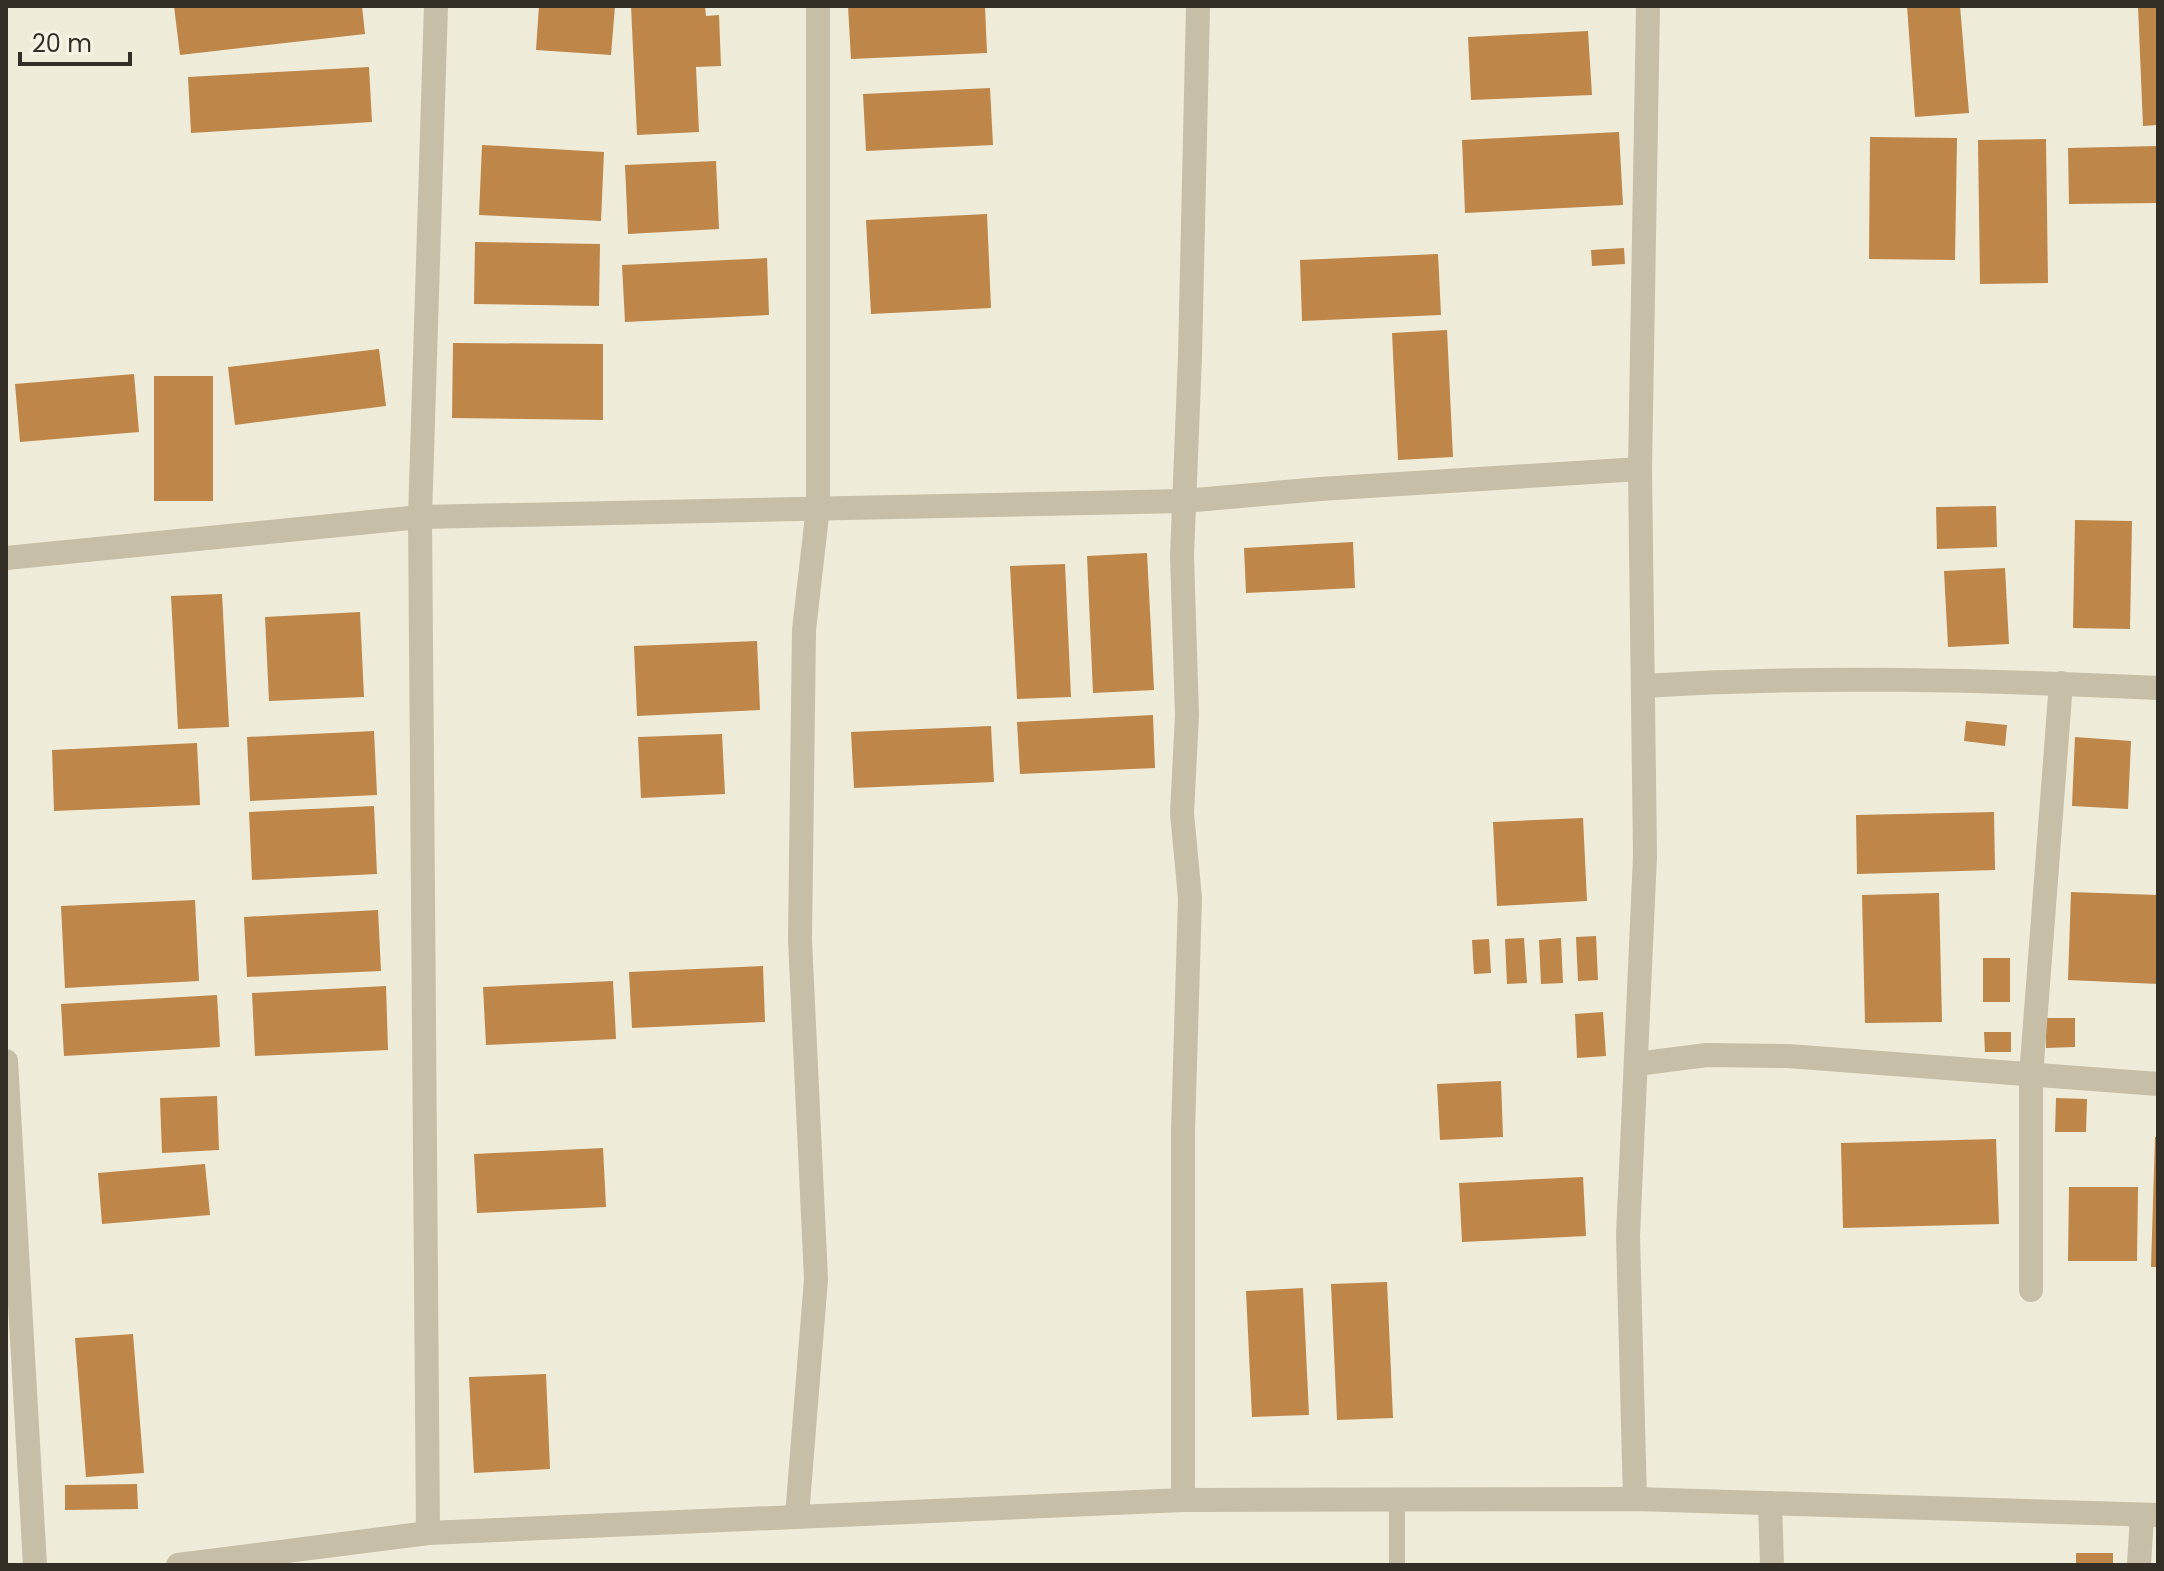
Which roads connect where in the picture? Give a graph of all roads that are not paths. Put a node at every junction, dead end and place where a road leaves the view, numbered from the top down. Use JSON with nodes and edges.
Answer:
{"nodes":[{"id":1,"x":436,"y":6,"type":"edge"},
{"id":2,"x":818,"y":6,"type":"edge"},
{"id":3,"x":1198,"y":6,"type":"edge"},
{"id":4,"x":1648,"y":6,"type":"edge"},
{"id":5,"x":1640,"y":469,"type":"junction"},
{"id":6,"x":1184,"y":501,"type":"junction"},
{"id":7,"x":818,"y":507,"type":"junction"},
{"id":8,"x":420,"y":517,"type":"junction"},
{"id":9,"x":6,"y":558,"type":"edge"},
{"id":10,"x":2061,"y":683,"type":"junction"},
{"id":11,"x":1643,"y":686,"type":"junction"},
{"id":12,"x":2158,"y":688,"type":"edge"},
{"id":13,"x":6,"y":1061,"type":"edge"},
{"id":14,"x":1636,"y":1064,"type":"junction"},
{"id":15,"x":2031,"y":1076,"type":"junction"},
{"id":16,"x":2158,"y":1084,"type":"edge"},
{"id":17,"x":2031,"y":1290,"type":"dead end"},
{"id":18,"x":1635,"y":1499,"type":"junction"},
{"id":19,"x":1183,"y":1500,"type":"junction"},
{"id":20,"x":1397,"y":1501,"type":"junction"},
{"id":21,"x":1770,"y":1503,"type":"junction"},
{"id":22,"x":2150,"y":1515,"type":"edge"},
{"id":23,"x":797,"y":1516,"type":"junction"},
{"id":24,"x":428,"y":1533,"type":"junction"},
{"id":25,"x":280,"y":1559,"type":"edge"},
{"id":26,"x":35,"y":1565,"type":"edge"},
{"id":27,"x":178,"y":1565,"type":"edge"},
{"id":28,"x":1397,"y":1565,"type":"edge"},
{"id":29,"x":1772,"y":1565,"type":"edge"},
{"id":30,"x":2139,"y":1565,"type":"edge"}],
"edges":[{"from":1,"to":8,"type":"street"},
{"from":2,"to":7,"type":"street"},
{"from":3,"to":6,"type":"street"},
{"from":4,"to":5,"type":"street"},
{"from":5,"to":6,"type":"street"},
{"from":5,"to":11,"type":"street"},
{"from":6,"to":7,"type":"street"},
{"from":6,"to":19,"type":"street"},
{"from":7,"to":8,"type":"street"},
{"from":7,"to":23,"type":"street"},
{"from":8,"to":9,"type":"street"},
{"from":8,"to":24,"type":"street"},
{"from":10,"to":11,"type":"street"},
{"from":10,"to":12,"type":"street"},
{"from":10,"to":15,"type":"street"},
{"from":11,"to":14,"type":"street"},
{"from":13,"to":26,"type":"street"},
{"from":14,"to":15,"type":"street"},
{"from":14,"to":18,"type":"street"},
{"from":15,"to":16,"type":"street"},
{"from":15,"to":17,"type":"street"},
{"from":18,"to":20,"type":"street"},
{"from":18,"to":21,"type":"street"},
{"from":19,"to":20,"type":"street"},
{"from":19,"to":23,"type":"street"},
{"from":20,"to":28,"type":"lane"},
{"from":21,"to":22,"type":"street"},
{"from":21,"to":29,"type":"street"},
{"from":22,"to":30,"type":"street"},
{"from":23,"to":24,"type":"street"},
{"from":24,"to":25,"type":"street"},
{"from":25,"to":27,"type":"street"}]}
